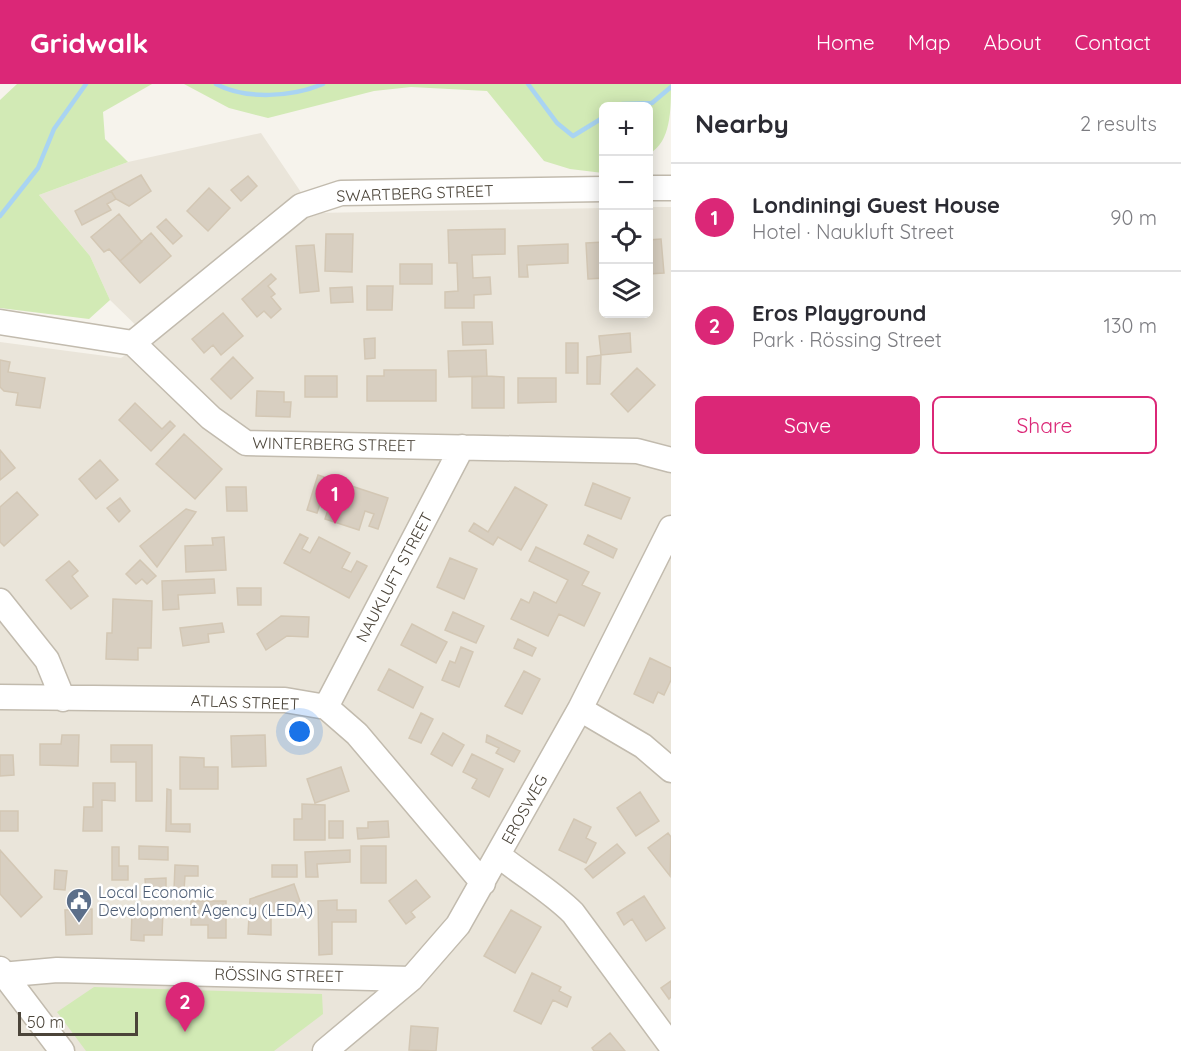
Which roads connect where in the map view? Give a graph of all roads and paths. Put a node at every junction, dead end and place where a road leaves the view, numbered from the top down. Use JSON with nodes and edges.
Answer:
{"nodes":[{"id":1,"x":653,"y":188,"type":"edge"},
{"id":2,"x":671,"y":188,"type":"edge"},
{"id":3,"x":599,"y":189,"type":"edge"},
{"id":4,"x":0,"y":322,"type":"edge"},
{"id":5,"x":133,"y":343,"type":"junction"},
{"id":6,"x":462,"y":447,"type":"junction"},
{"id":7,"x":671,"y":459,"type":"edge"},
{"id":8,"x":671,"y":528,"type":"edge"},
{"id":9,"x":0,"y":601,"type":"edge"},
{"id":10,"x":0,"y":697,"type":"edge"},
{"id":11,"x":63,"y":699,"type":"junction"},
{"id":12,"x":326,"y":708,"type":"junction"},
{"id":13,"x":580,"y":709,"type":"junction"},
{"id":14,"x":671,"y":770,"type":"edge"},
{"id":15,"x":498,"y":855,"type":"junction"},
{"id":16,"x":483,"y":883,"type":"junction"},
{"id":17,"x":1,"y":972,"type":"edge"},
{"id":18,"x":411,"y":979,"type":"junction"},
{"id":19,"x":351,"y":1043,"type":"edge"},
{"id":20,"x":671,"y":1046,"type":"edge"},
{"id":21,"x":62,"y":1051,"type":"edge"},
{"id":22,"x":325,"y":1051,"type":"edge"}],
"edges":[{"from":1,"to":2,"type":"street"},
{"from":3,"to":5,"type":"street","name":"SWARTBERG STREET"},
{"from":4,"to":5,"type":"street"},
{"from":5,"to":6,"type":"street","name":"WINTERBERG STREET"},
{"from":6,"to":7,"type":"street","name":"WINTERBERG STREET"},
{"from":6,"to":12,"type":"street","name":"NAUKLUFT STREET"},
{"from":8,"to":13,"type":"street","name":"EROSWEG"},
{"from":9,"to":11,"type":"street"},
{"from":10,"to":11,"type":"street","name":"ATLAS STREET"},
{"from":11,"to":12,"type":"street","name":"ATLAS STREET"},
{"from":12,"to":16,"type":"street","name":"ATLAS STREET"},
{"from":13,"to":14,"type":"street"},
{"from":13,"to":15,"type":"street","name":"EROSWEG"},
{"from":15,"to":16,"type":"street","name":"EROSWEG"},
{"from":15,"to":20,"type":"street"},
{"from":16,"to":18,"type":"street","name":"EROSWEG"},
{"from":17,"to":18,"type":"street","name":"RÖSSING STREET"},
{"from":17,"to":21,"type":"street"},
{"from":18,"to":19,"type":"street","name":"EROSWEG"},
{"from":19,"to":22,"type":"street","name":"EROSWEG"}]}
